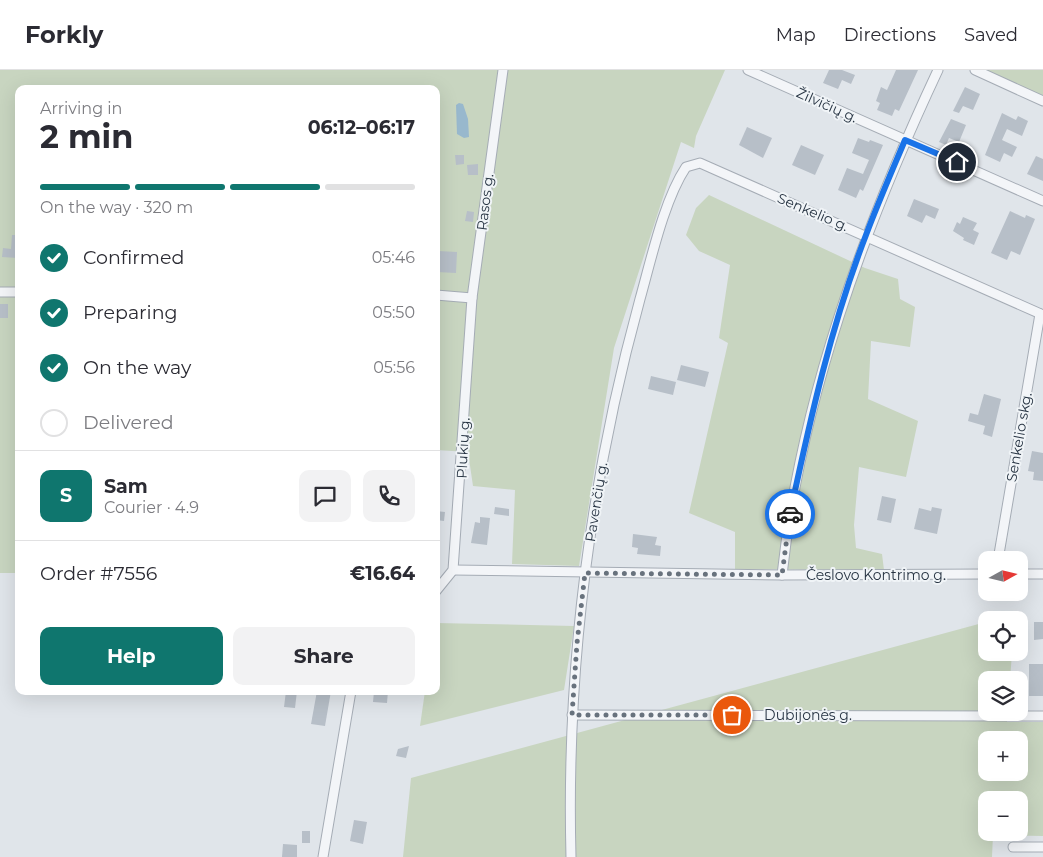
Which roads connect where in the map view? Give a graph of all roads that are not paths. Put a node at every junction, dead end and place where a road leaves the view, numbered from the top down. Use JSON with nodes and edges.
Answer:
{"nodes":[{"id":1,"x":503,"y":70,"type":"edge"},
{"id":2,"x":748,"y":70,"type":"edge"},
{"id":3,"x":938,"y":70,"type":"edge"},
{"id":4,"x":976,"y":70,"type":"edge"},
{"id":5,"x":1043,"y":101,"type":"edge"},
{"id":6,"x":905,"y":140,"type":"junction"},
{"id":7,"x":692,"y":164,"type":"joint"},
{"id":8,"x":1043,"y":201,"type":"edge"},
{"id":9,"x":866,"y":235,"type":"junction"},
{"id":10,"x":0,"y":292,"type":"edge"},
{"id":11,"x":15,"y":292,"type":"edge"},
{"id":12,"x":440,"y":295,"type":"edge"},
{"id":13,"x":472,"y":298,"type":"junction"},
{"id":14,"x":1041,"y":314,"type":"edge"},
{"id":15,"x":1000,"y":551,"type":"edge"},
{"id":16,"x":454,"y":570,"type":"junction"},
{"id":17,"x":585,"y":573,"type":"junction"},
{"id":18,"x":978,"y":574,"type":"edge"},
{"id":19,"x":1028,"y":574,"type":"edge"},
{"id":20,"x":1043,"y":574,"type":"edge"},
{"id":21,"x":782,"y":575,"type":"junction"},
{"id":22,"x":440,"y":586,"type":"edge"},
{"id":23,"x":350,"y":695,"type":"edge"},
{"id":24,"x":572,"y":715,"type":"junction"},
{"id":25,"x":1043,"y":716,"type":"edge"},
{"id":26,"x":1014,"y":847,"type":"dead end"},
{"id":27,"x":1043,"y":847,"type":"edge"},
{"id":28,"x":323,"y":857,"type":"edge"},
{"id":29,"x":571,"y":857,"type":"edge"}],
"edges":[{"from":1,"to":13,"type":"street","name":"Rasos g."},
{"from":2,"to":6,"type":"street","name":"Žilvičių g."},
{"from":3,"to":6,"type":"street"},
{"from":4,"to":5,"type":"street"},
{"from":6,"to":8,"type":"street","name":"Žilvičių g."},
{"from":6,"to":9,"type":"street"},
{"from":7,"to":9,"type":"street","name":"Senkelio g."},
{"from":7,"to":17,"type":"street","name":"Pavenčių g."},
{"from":9,"to":14,"type":"street","name":"Senkelio g."},
{"from":9,"to":21,"type":"street"},
{"from":10,"to":11,"type":"street"},
{"from":12,"to":13,"type":"street"},
{"from":13,"to":16,"type":"street","name":"Plukių g."},
{"from":14,"to":15,"type":"street","name":"Senkelio skg."},
{"from":16,"to":17,"type":"street","name":"Česlovo Kontrimo g."},
{"from":16,"to":22,"type":"street"},
{"from":17,"to":21,"type":"street","name":"Česlovo Kontrimo g."},
{"from":17,"to":24,"type":"street","name":"Pavenčių g."},
{"from":18,"to":21,"type":"street","name":"Česlovo Kontrimo g."},
{"from":19,"to":20,"type":"street"},
{"from":23,"to":28,"type":"street"},
{"from":24,"to":25,"type":"street","name":"Dubijonės g."},
{"from":24,"to":29,"type":"street","name":"Pavenčių g."},
{"from":26,"to":27,"type":"street"}]}
